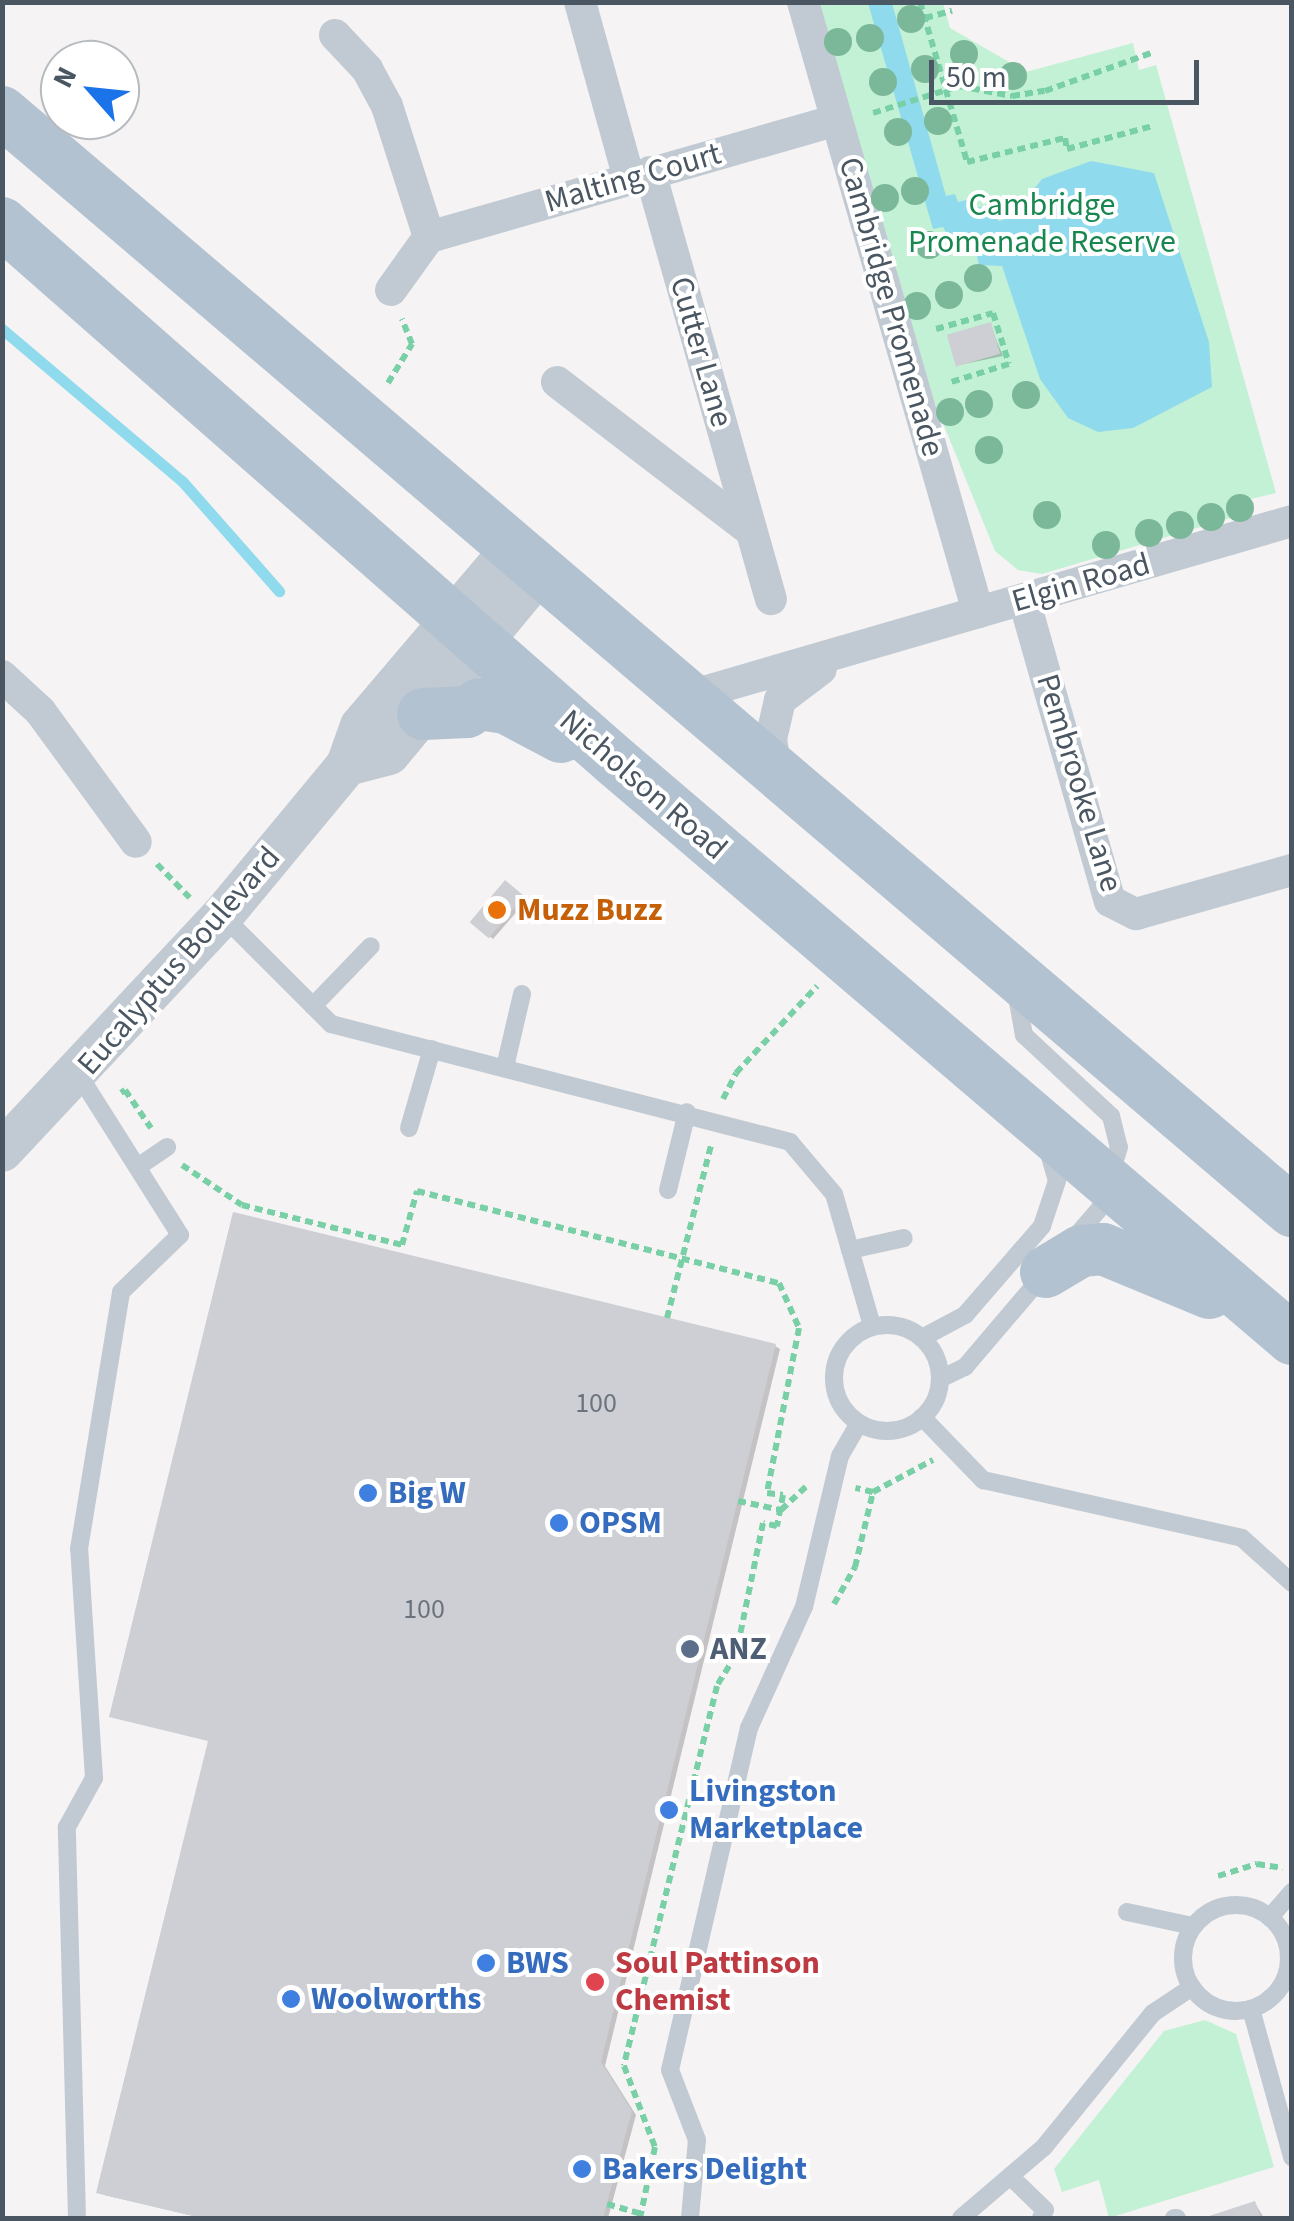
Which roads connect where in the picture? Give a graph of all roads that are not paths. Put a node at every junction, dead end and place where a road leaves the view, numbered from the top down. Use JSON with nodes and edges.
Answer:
{"nodes":[{"id":1,"x":580,"y":2,"type":"edge"},
{"id":2,"x":803,"y":2,"type":"edge"},
{"id":3,"x":335,"y":35,"type":"dead end"},
{"id":4,"x":2,"y":112,"type":"edge"},
{"id":5,"x":837,"y":120,"type":"junction"},
{"id":6,"x":640,"y":176,"type":"junction"},
{"id":7,"x":2,"y":222,"type":"edge"},
{"id":8,"x":429,"y":236,"type":"junction"},
{"id":9,"x":391,"y":290,"type":"road end"},
{"id":10,"x":557,"y":382,"type":"dead end"},
{"id":11,"x":1292,"y":521,"type":"edge"},
{"id":12,"x":752,"y":531,"type":"junction"},
{"id":13,"x":526,"y":561,"type":"junction"},
{"id":14,"x":771,"y":599,"type":"dead end"},
{"id":15,"x":1024,"y":600,"type":"junction"},
{"id":16,"x":978,"y":612,"type":"junction"},
{"id":17,"x":465,"y":629,"type":"junction"},
{"id":18,"x":870,"y":645,"type":"junction"},
{"id":19,"x":2,"y":676,"type":"edge"},
{"id":20,"x":684,"y":698,"type":"junction"},
{"id":21,"x":422,"y":714,"type":"junction"},
{"id":22,"x":616,"y":762,"type":"junction"},
{"id":23,"x":347,"y":765,"type":"junction"},
{"id":24,"x":777,"y":777,"type":"junction"},
{"id":25,"x":136,"y":842,"type":"road end"},
{"id":26,"x":1292,"y":870,"type":"edge"},
{"id":27,"x":210,"y":910,"type":"junction"},
{"id":28,"x":372,"y":946,"type":"dead end"},
{"id":29,"x":1013,"y":976,"type":"junction"},
{"id":30,"x":522,"y":994,"type":"dead end"},
{"id":31,"x":313,"y":1006,"type":"junction"},
{"id":32,"x":432,"y":1049,"type":"junction"},
{"id":33,"x":504,"y":1067,"type":"junction"},
{"id":34,"x":80,"y":1075,"type":"junction"},
{"id":35,"x":1021,"y":1108,"type":"junction"},
{"id":36,"x":687,"y":1112,"type":"junction"},
{"id":37,"x":409,"y":1128,"type":"dead end"},
{"id":38,"x":167,"y":1147,"type":"road end"},
{"id":39,"x":2,"y":1151,"type":"edge"},
{"id":40,"x":139,"y":1166,"type":"junction"},
{"id":41,"x":1108,"y":1182,"type":"junction"},
{"id":42,"x":668,"y":1190,"type":"dead end"},
{"id":43,"x":1292,"y":1211,"type":"edge"},
{"id":44,"x":904,"y":1238,"type":"dead end"},
{"id":45,"x":850,"y":1250,"type":"junction"},
{"id":46,"x":1046,"y":1272,"type":"junction"},
{"id":47,"x":1272,"y":1322,"type":"edge"},
{"id":48,"x":872,"y":1326,"type":"junction"},
{"id":49,"x":922,"y":1338,"type":"junction"},
{"id":50,"x":940,"y":1380,"type":"junction"},
{"id":51,"x":922,"y":1416,"type":"junction"},
{"id":52,"x":859,"y":1423,"type":"junction"},
{"id":53,"x":1292,"y":1582,"type":"edge"},
{"id":54,"x":1292,"y":1892,"type":"edge"},
{"id":55,"x":1127,"y":1912,"type":"dead end"},
{"id":56,"x":1271,"y":1916,"type":"junction"},
{"id":57,"x":1193,"y":1926,"type":"junction"},
{"id":58,"x":1192,"y":1987,"type":"junction"},
{"id":59,"x":1251,"y":2009,"type":"junction"},
{"id":60,"x":1292,"y":2084,"type":"edge"},
{"id":61,"x":1273,"y":2090,"type":"junction"},
{"id":62,"x":1292,"y":2157,"type":"edge"},
{"id":63,"x":1011,"y":2177,"type":"junction"},
{"id":64,"x":77,"y":2218,"type":"edge"},
{"id":65,"x":690,"y":2218,"type":"edge"},
{"id":66,"x":961,"y":2218,"type":"edge"},
{"id":67,"x":1041,"y":2218,"type":"edge"}],
"edges":[{"from":1,"to":6,"type":"street","name":"Cutter Lane"},
{"from":2,"to":5,"type":"street","name":"Cambridge Promenade"},
{"from":3,"to":8,"type":"street"},
{"from":4,"to":13,"type":"main road"},
{"from":5,"to":6,"type":"street","name":"Malting Court"},
{"from":5,"to":16,"type":"street","name":"Cambridge Promenade"},
{"from":6,"to":8,"type":"street","name":"Malting Court"},
{"from":6,"to":12,"type":"street","name":"Cutter Lane"},
{"from":7,"to":17,"type":"main road","name":"Nicholson Road"},
{"from":8,"to":9,"type":"street"},
{"from":10,"to":12,"type":"street"},
{"from":11,"to":15,"type":"street","name":"Elgin Road"},
{"from":12,"to":14,"type":"street","name":"Cutter Lane"},
{"from":13,"to":17,"type":"street","name":"Eucalyptus Boulevard"},
{"from":13,"to":20,"type":"main road"},
{"from":15,"to":16,"type":"street","name":"Elgin Road"},
{"from":15,"to":26,"type":"street","name":"Pembrooke Lane"},
{"from":16,"to":18,"type":"street","name":"Elgin Road"},
{"from":17,"to":21,"type":"street","name":"Eucalyptus Boulevard"},
{"from":17,"to":22,"type":"main road","name":"Nicholson Road"},
{"from":17,"to":23,"type":"street","name":"Eucalyptus Boulevard"},
{"from":18,"to":20,"type":"street","name":"Elgin Road"},
{"from":18,"to":24,"type":"street","name":"Elgin Road"},
{"from":19,"to":25,"type":"street"},
{"from":20,"to":24,"type":"main road"},
{"from":21,"to":22,"type":"main road"},
{"from":21,"to":23,"type":"street","name":"Eucalyptus Boulevard"},
{"from":22,"to":35,"type":"main road","name":"Nicholson Road"},
{"from":23,"to":27,"type":"street","name":"Eucalyptus Boulevard"},
{"from":24,"to":29,"type":"main road"},
{"from":27,"to":31,"type":"lane"},
{"from":27,"to":34,"type":"street","name":"Eucalyptus Boulevard"},
{"from":28,"to":31,"type":"lane"},
{"from":29,"to":41,"type":"lane"},
{"from":29,"to":43,"type":"main road"},
{"from":30,"to":33,"type":"lane"},
{"from":31,"to":32,"type":"lane"},
{"from":32,"to":33,"type":"lane"},
{"from":32,"to":37,"type":"lane"},
{"from":33,"to":36,"type":"lane"},
{"from":34,"to":39,"type":"street","name":"Eucalyptus Boulevard"},
{"from":34,"to":40,"type":"lane"},
{"from":35,"to":41,"type":"main road","name":"Nicholson Road"},
{"from":35,"to":49,"type":"lane"},
{"from":36,"to":42,"type":"lane"},
{"from":36,"to":45,"type":"lane"},
{"from":38,"to":40,"type":"lane"},
{"from":40,"to":64,"type":"lane"},
{"from":41,"to":46,"type":"lane"},
{"from":41,"to":47,"type":"main road","name":"Nicholson Road"},
{"from":44,"to":45,"type":"lane"},
{"from":45,"to":48,"type":"lane"},
{"from":46,"to":47,"type":"main road"},
{"from":46,"to":50,"type":"lane"},
{"from":48,"to":49,"type":"lane"},
{"from":48,"to":52,"type":"lane"},
{"from":49,"to":50,"type":"lane"},
{"from":50,"to":51,"type":"lane"},
{"from":51,"to":52,"type":"lane"},
{"from":51,"to":53,"type":"lane"},
{"from":52,"to":65,"type":"lane"},
{"from":54,"to":56,"type":"lane"},
{"from":55,"to":57,"type":"lane"},
{"from":56,"to":57,"type":"lane"},
{"from":56,"to":59,"type":"lane"},
{"from":57,"to":58,"type":"lane"},
{"from":58,"to":59,"type":"lane"},
{"from":58,"to":63,"type":"lane"},
{"from":59,"to":61,"type":"lane"},
{"from":60,"to":61,"type":"lane"},
{"from":61,"to":62,"type":"lane"},
{"from":63,"to":66,"type":"lane"},
{"from":63,"to":67,"type":"lane"}]}
